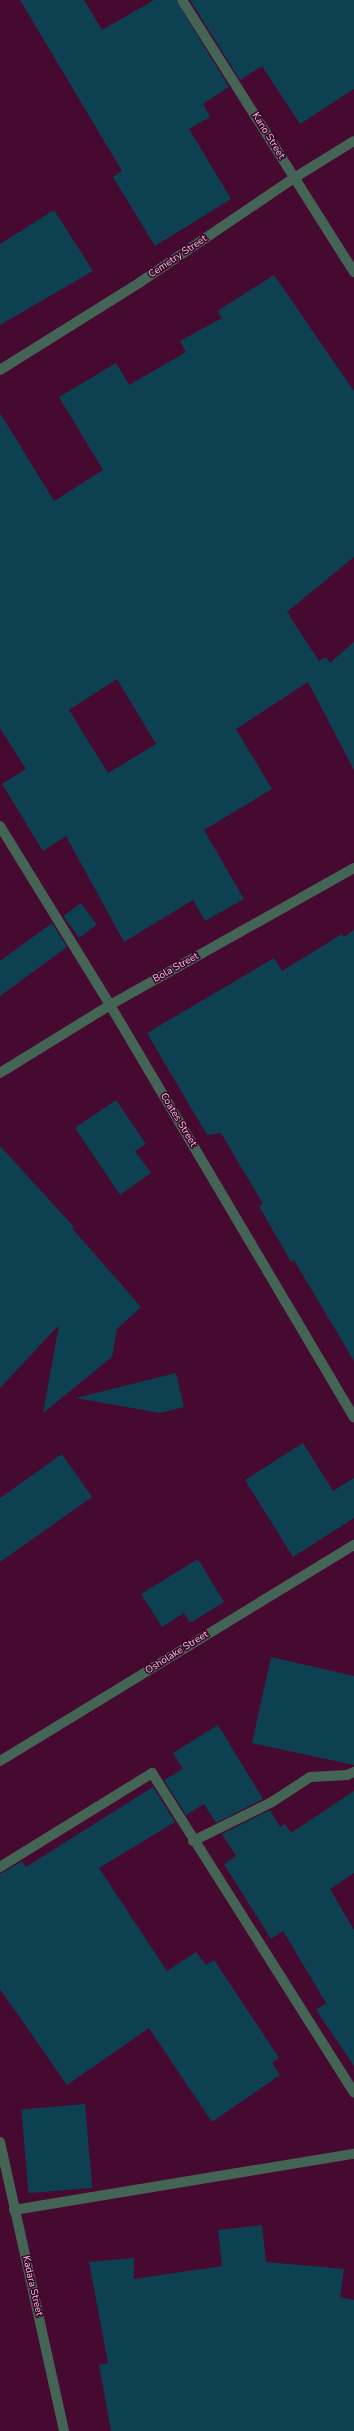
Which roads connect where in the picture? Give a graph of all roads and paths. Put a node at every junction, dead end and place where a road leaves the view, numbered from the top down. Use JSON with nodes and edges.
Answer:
{"nodes":[{"id":1,"x":182,"y":0,"type":"edge"},
{"id":2,"x":354,"y":141,"type":"edge"},
{"id":3,"x":294,"y":178,"type":"junction"},
{"id":4,"x":354,"y":272,"type":"edge"},
{"id":5,"x":0,"y":370,"type":"edge"},
{"id":6,"x":0,"y":826,"type":"edge"},
{"id":7,"x":354,"y":868,"type":"edge"},
{"id":8,"x":110,"y":1005,"type":"junction"},
{"id":9,"x":0,"y":1073,"type":"edge"},
{"id":10,"x":354,"y":1417,"type":"edge"},
{"id":11,"x":354,"y":1545,"type":"edge"},
{"id":12,"x":0,"y":1762,"type":"edge"},
{"id":13,"x":354,"y":1772,"type":"edge"},
{"id":14,"x":193,"y":1841,"type":"junction"},
{"id":15,"x":0,"y":1867,"type":"edge"},
{"id":16,"x":354,"y":2093,"type":"edge"},
{"id":17,"x":0,"y":2142,"type":"edge"},
{"id":18,"x":354,"y":2154,"type":"edge"},
{"id":19,"x":14,"y":2210,"type":"junction"},
{"id":20,"x":64,"y":2431,"type":"edge"}],
"edges":[{"from":1,"to":3,"type":"street","name":"Kano Street"},
{"from":2,"to":3,"type":"street","name":"Cemetry Street"},
{"from":3,"to":4,"type":"street","name":"Kano Street"},
{"from":3,"to":5,"type":"street","name":"Cemetry Street"},
{"from":6,"to":8,"type":"street","name":"Coates Street"},
{"from":7,"to":8,"type":"street","name":"Bola Street"},
{"from":8,"to":9,"type":"street","name":"Bola Street"},
{"from":8,"to":10,"type":"street","name":"Coates Street"},
{"from":11,"to":12,"type":"street","name":"Osholake Street"},
{"from":13,"to":14,"type":"street"},
{"from":14,"to":15,"type":"street"},
{"from":14,"to":16,"type":"street"},
{"from":17,"to":19,"type":"street","name":"Kadara Street"},
{"from":18,"to":19,"type":"street"},
{"from":19,"to":20,"type":"street","name":"Kadara Street"}]}
